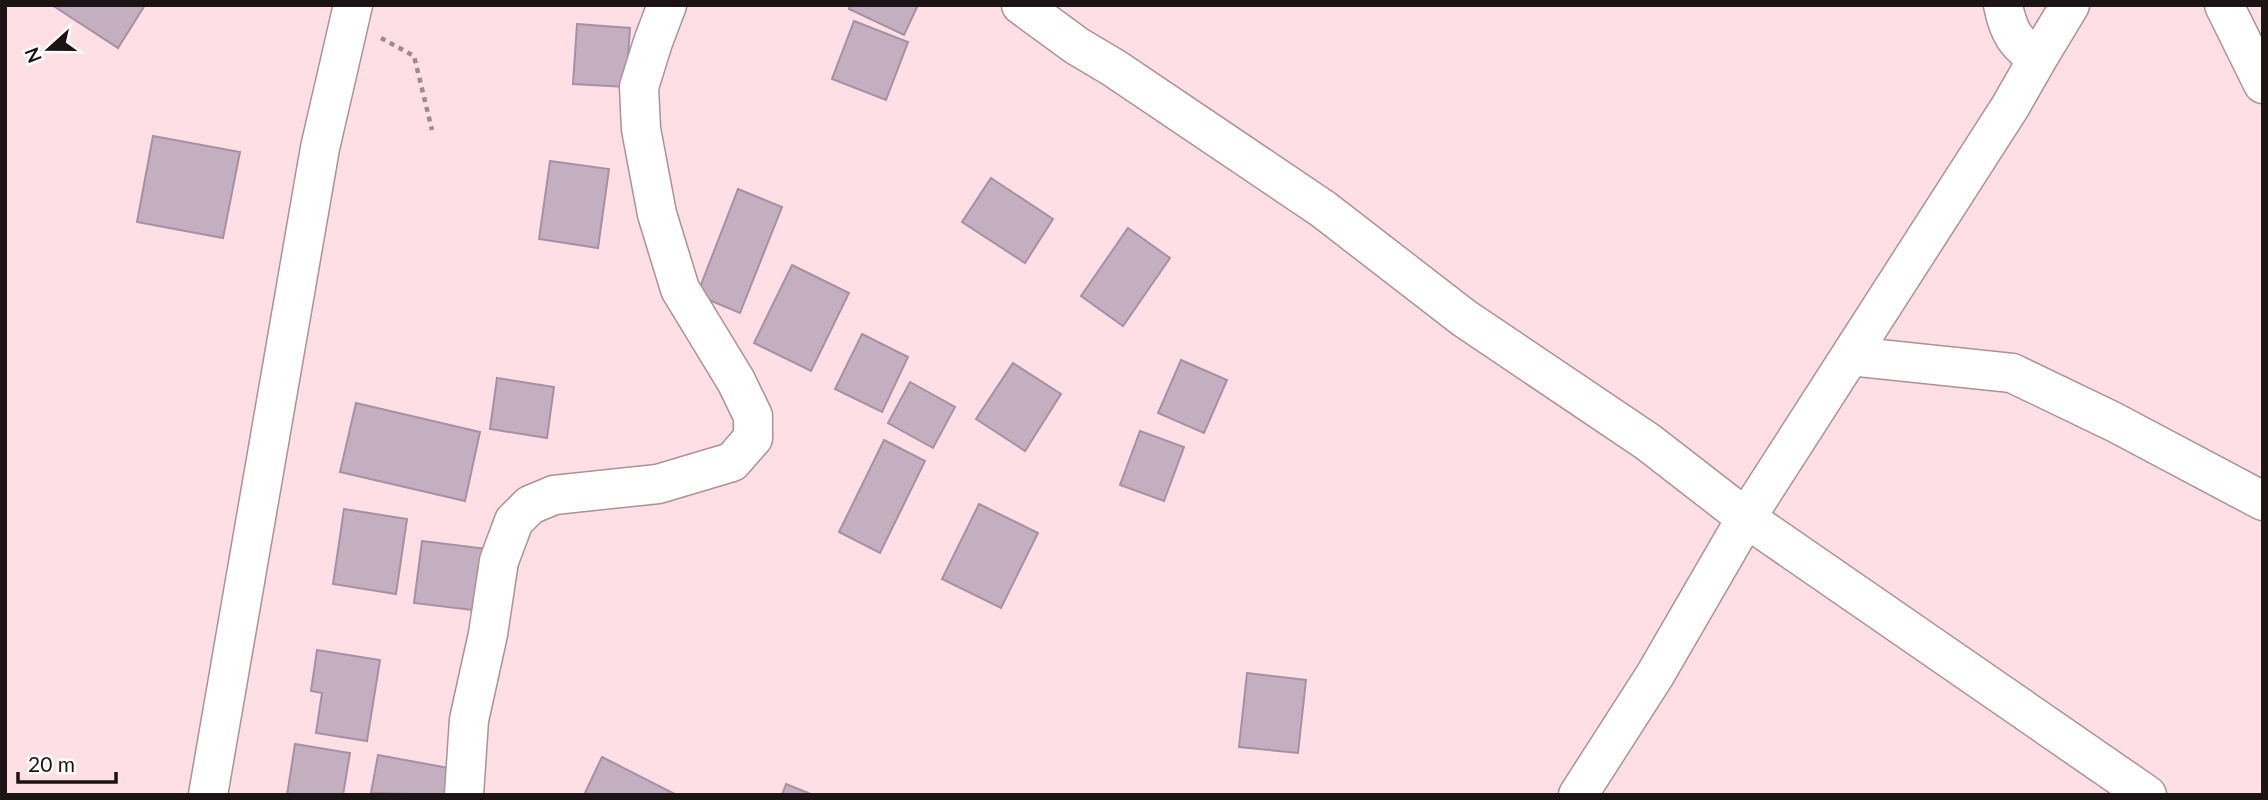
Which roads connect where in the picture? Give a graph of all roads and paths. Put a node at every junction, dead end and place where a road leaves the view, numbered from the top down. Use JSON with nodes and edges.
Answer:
{"nodes":[{"id":1,"x":667,"y":5,"type":"edge"},
{"id":2,"x":1021,"y":5,"type":"edge"},
{"id":3,"x":2003,"y":5,"type":"edge"},
{"id":4,"x":2070,"y":5,"type":"edge"},
{"id":5,"x":2224,"y":5,"type":"edge"},
{"id":6,"x":351,"y":13,"type":"edge"},
{"id":7,"x":2038,"y":58,"type":"junction"},
{"id":8,"x":2263,"y":84,"type":"edge"},
{"id":9,"x":432,"y":130,"type":"dead end"},
{"id":10,"x":1850,"y":356,"type":"junction"},
{"id":11,"x":2263,"y":501,"type":"edge"},
{"id":12,"x":1746,"y":519,"type":"junction"},
{"id":13,"x":208,"y":795,"type":"edge"},
{"id":14,"x":464,"y":795,"type":"edge"},
{"id":15,"x":1578,"y":795,"type":"edge"},
{"id":16,"x":2147,"y":795,"type":"edge"}],
"edges":[{"from":1,"to":14,"type":"street"},
{"from":2,"to":12,"type":"street"},
{"from":3,"to":7,"type":"street"},
{"from":4,"to":7,"type":"street"},
{"from":5,"to":8,"type":"street"},
{"from":6,"to":9,"type":"path"},
{"from":6,"to":13,"type":"street"},
{"from":7,"to":10,"type":"street"},
{"from":10,"to":11,"type":"street"},
{"from":10,"to":12,"type":"street"},
{"from":12,"to":15,"type":"street"},
{"from":12,"to":16,"type":"street"}]}
